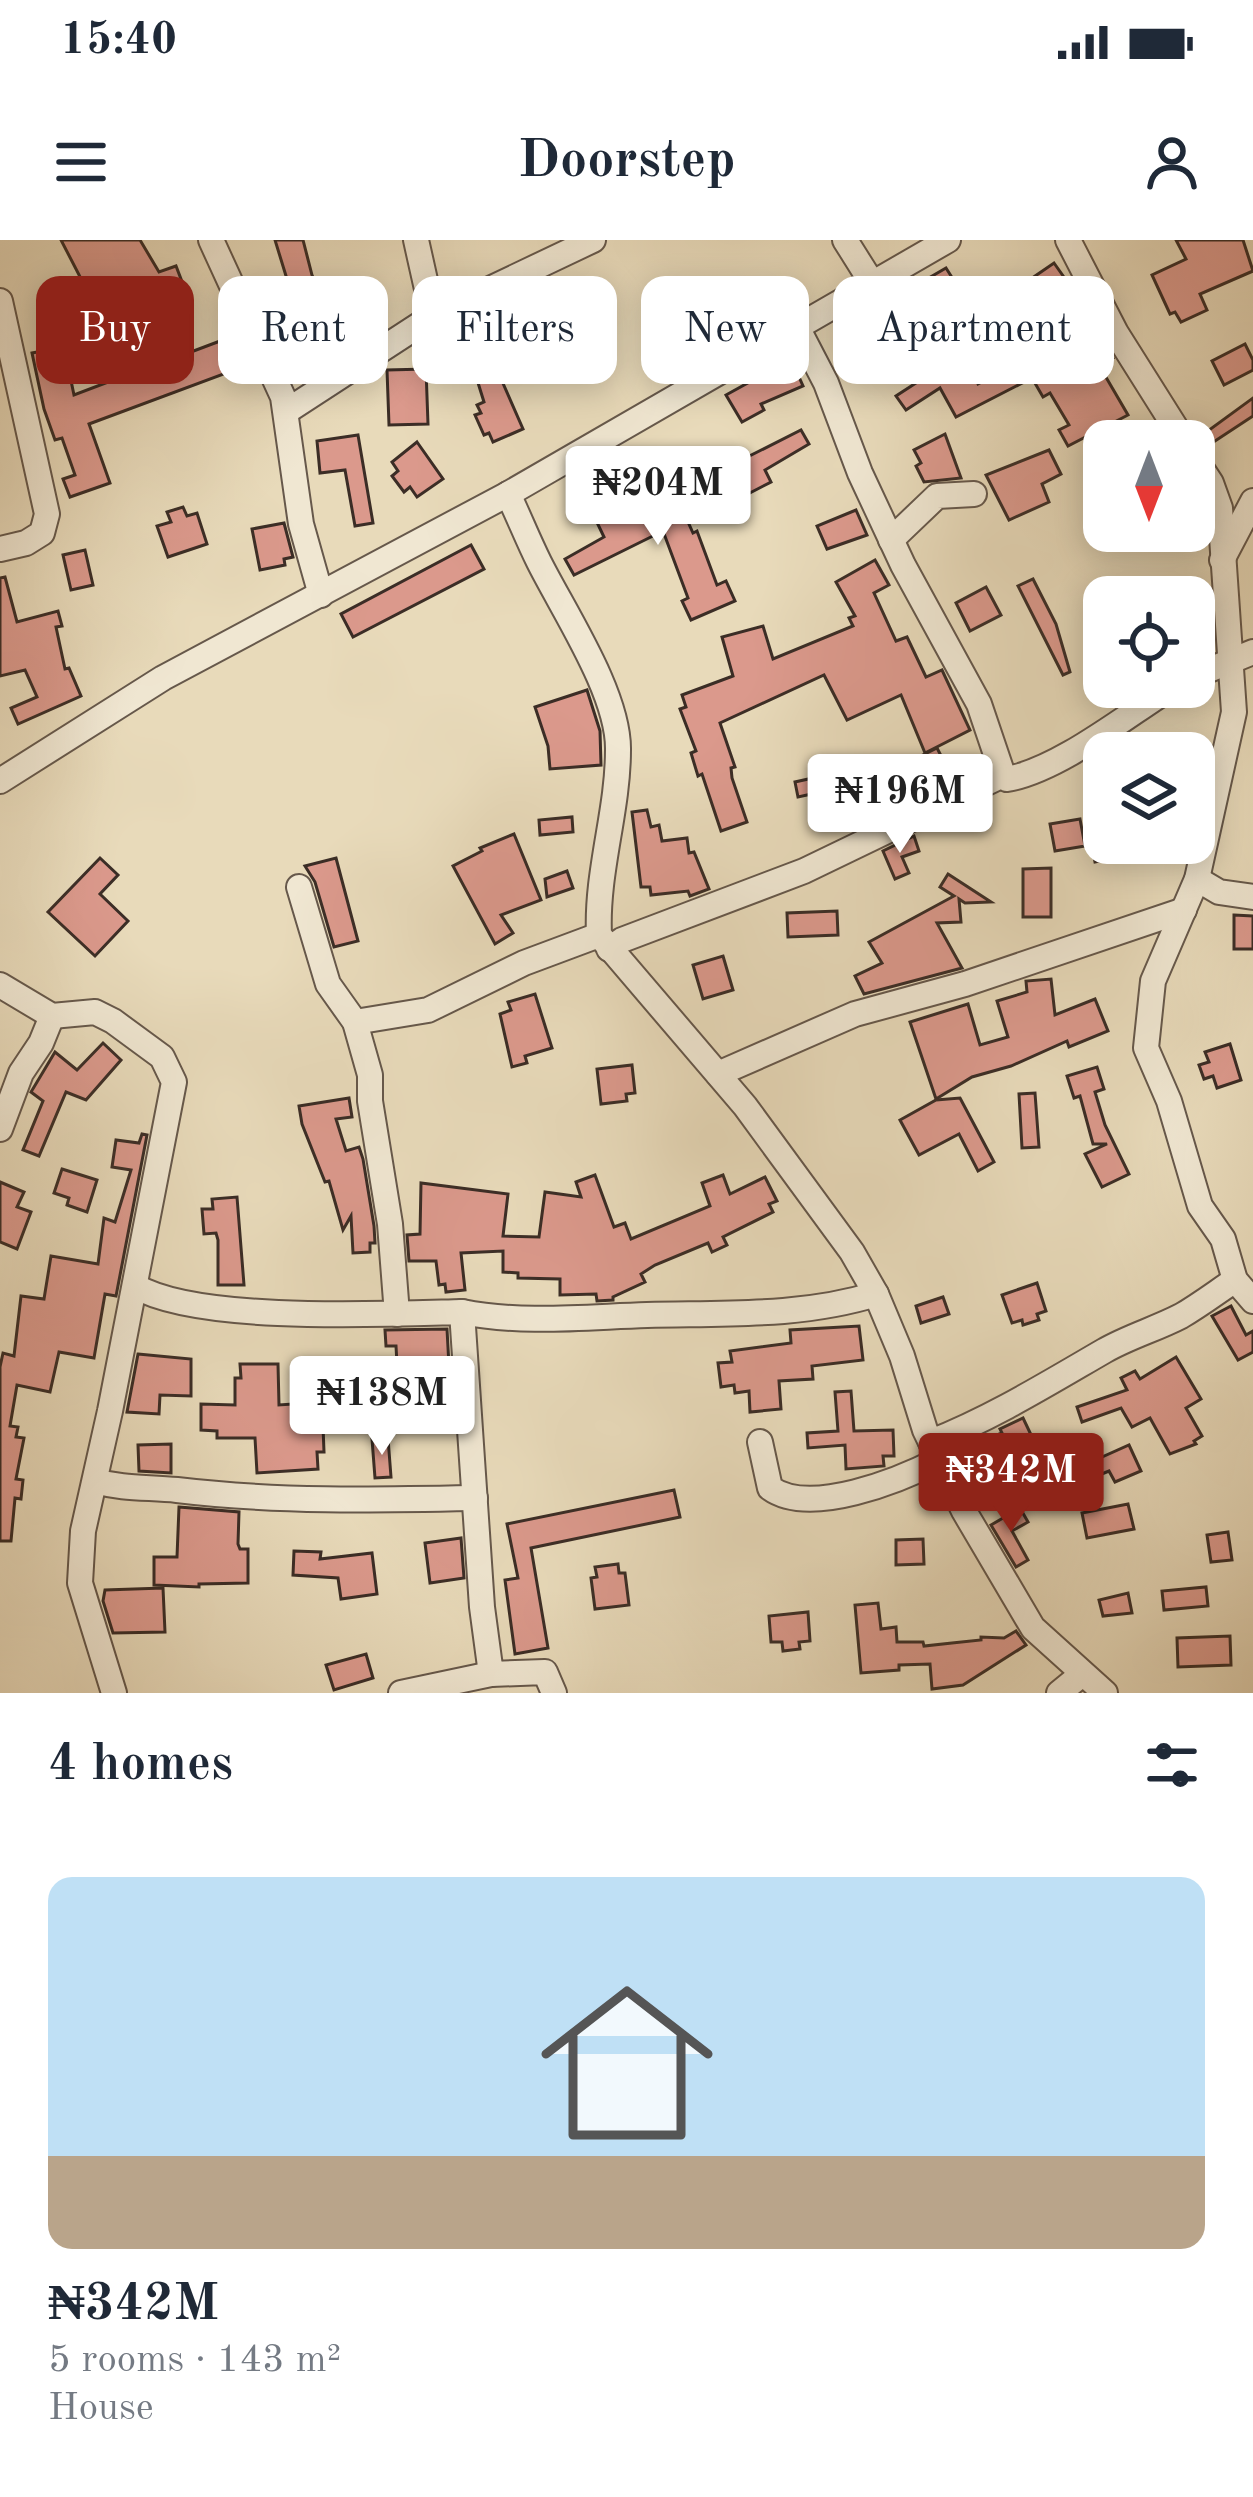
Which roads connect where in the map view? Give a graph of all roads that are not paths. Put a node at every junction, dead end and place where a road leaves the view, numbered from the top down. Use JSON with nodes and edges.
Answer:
{"nodes":[{"id":1,"x":211,"y":240,"type":"edge"},
{"id":2,"x":416,"y":240,"type":"edge"},
{"id":3,"x":593,"y":240,"type":"edge"},
{"id":4,"x":844,"y":240,"type":"edge"},
{"id":5,"x":948,"y":240,"type":"edge"},
{"id":6,"x":1068,"y":240,"type":"edge"},
{"id":7,"x":424,"y":276,"type":"edge"},
{"id":8,"x":517,"y":276,"type":"edge"},
{"id":9,"x":867,"y":276,"type":"edge"},
{"id":10,"x":884,"y":276,"type":"edge"},
{"id":11,"x":0,"y":301,"type":"edge"},
{"id":12,"x":412,"y":330,"type":"edge"},
{"id":13,"x":809,"y":350,"type":"edge"},
{"id":14,"x":701,"y":384,"type":"edge"},
{"id":15,"x":287,"y":411,"type":"junction"},
{"id":16,"x":1171,"y":420,"type":"edge"},
{"id":17,"x":508,"y":494,"type":"junction"},
{"id":18,"x":974,"y":494,"type":"dead end"},
{"id":19,"x":1215,"y":494,"type":"edge"},
{"id":20,"x":1253,"y":501,"type":"edge"},
{"id":21,"x":891,"y":540,"type":"junction"},
{"id":22,"x":0,"y":549,"type":"edge"},
{"id":23,"x":1221,"y":562,"type":"junction"},
{"id":24,"x":321,"y":595,"type":"junction"},
{"id":25,"x":1253,"y":652,"type":"edge"},
{"id":26,"x":1228,"y":659,"type":"junction"},
{"id":27,"x":1215,"y":666,"type":"edge"},
{"id":28,"x":1139,"y":708,"type":"edge"},
{"id":29,"x":3,"y":769,"type":"edge"},
{"id":30,"x":1003,"y":775,"type":"junction"},
{"id":31,"x":1197,"y":879,"type":"junction"},
{"id":32,"x":299,"y":887,"type":"dead end"},
{"id":33,"x":1253,"y":897,"type":"edge"},
{"id":34,"x":1184,"y":910,"type":"junction"},
{"id":35,"x":604,"y":942,"type":"junction"},
{"id":36,"x":0,"y":986,"type":"edge"},
{"id":37,"x":52,"y":1016,"type":"junction"},
{"id":38,"x":356,"y":1022,"type":"junction"},
{"id":39,"x":718,"y":1074,"type":"junction"},
{"id":40,"x":0,"y":1129,"type":"edge"},
{"id":41,"x":135,"y":1286,"type":"junction"},
{"id":42,"x":1248,"y":1293,"type":"edge"},
{"id":43,"x":876,"y":1294,"type":"junction"},
{"id":44,"x":462,"y":1312,"type":"junction"},
{"id":45,"x":397,"y":1314,"type":"junction"},
{"id":46,"x":760,"y":1442,"type":"dead end"},
{"id":47,"x":935,"y":1451,"type":"junction"},
{"id":48,"x":95,"y":1480,"type":"junction"},
{"id":49,"x":475,"y":1498,"type":"junction"},
{"id":50,"x":491,"y":1674,"type":"junction"},
{"id":51,"x":1082,"y":1675,"type":"junction"},
{"id":52,"x":114,"y":1693,"type":"edge"},
{"id":53,"x":400,"y":1693,"type":"edge"},
{"id":54,"x":554,"y":1693,"type":"edge"},
{"id":55,"x":1059,"y":1693,"type":"edge"},
{"id":56,"x":1105,"y":1693,"type":"edge"}],
"edges":[{"from":1,"to":15,"type":"street"},
{"from":2,"to":7,"type":"street"},
{"from":3,"to":8,"type":"street"},
{"from":4,"to":9,"type":"street"},
{"from":5,"to":10,"type":"street"},
{"from":6,"to":16,"type":"street"},
{"from":11,"to":22,"type":"street"},
{"from":12,"to":15,"type":"street"},
{"from":13,"to":21,"type":"street"},
{"from":14,"to":17,"type":"street"},
{"from":15,"to":24,"type":"street"},
{"from":17,"to":24,"type":"street"},
{"from":17,"to":35,"type":"street"},
{"from":18,"to":21,"type":"street"},
{"from":19,"to":23,"type":"street"},
{"from":20,"to":23,"type":"street"},
{"from":21,"to":30,"type":"street"},
{"from":23,"to":26,"type":"street"},
{"from":24,"to":29,"type":"street"},
{"from":25,"to":26,"type":"street"},
{"from":26,"to":27,"type":"street"},
{"from":26,"to":31,"type":"street"},
{"from":28,"to":30,"type":"street"},
{"from":30,"to":35,"type":"street"},
{"from":31,"to":33,"type":"street"},
{"from":31,"to":34,"type":"street"},
{"from":32,"to":38,"type":"street"},
{"from":34,"to":39,"type":"street"},
{"from":34,"to":42,"type":"street"},
{"from":35,"to":38,"type":"street"},
{"from":35,"to":39,"type":"street"},
{"from":36,"to":37,"type":"street"},
{"from":37,"to":40,"type":"street"},
{"from":37,"to":41,"type":"street"},
{"from":38,"to":45,"type":"street"},
{"from":39,"to":43,"type":"street"},
{"from":41,"to":45,"type":"street"},
{"from":41,"to":48,"type":"street"},
{"from":42,"to":47,"type":"street"},
{"from":43,"to":44,"type":"street"},
{"from":43,"to":47,"type":"street"},
{"from":44,"to":45,"type":"street"},
{"from":44,"to":49,"type":"street"},
{"from":46,"to":47,"type":"street"},
{"from":47,"to":51,"type":"street"},
{"from":48,"to":49,"type":"street"},
{"from":48,"to":52,"type":"street"},
{"from":49,"to":50,"type":"street"},
{"from":50,"to":53,"type":"street"},
{"from":50,"to":54,"type":"street"},
{"from":51,"to":55,"type":"street"},
{"from":51,"to":56,"type":"street"}]}
